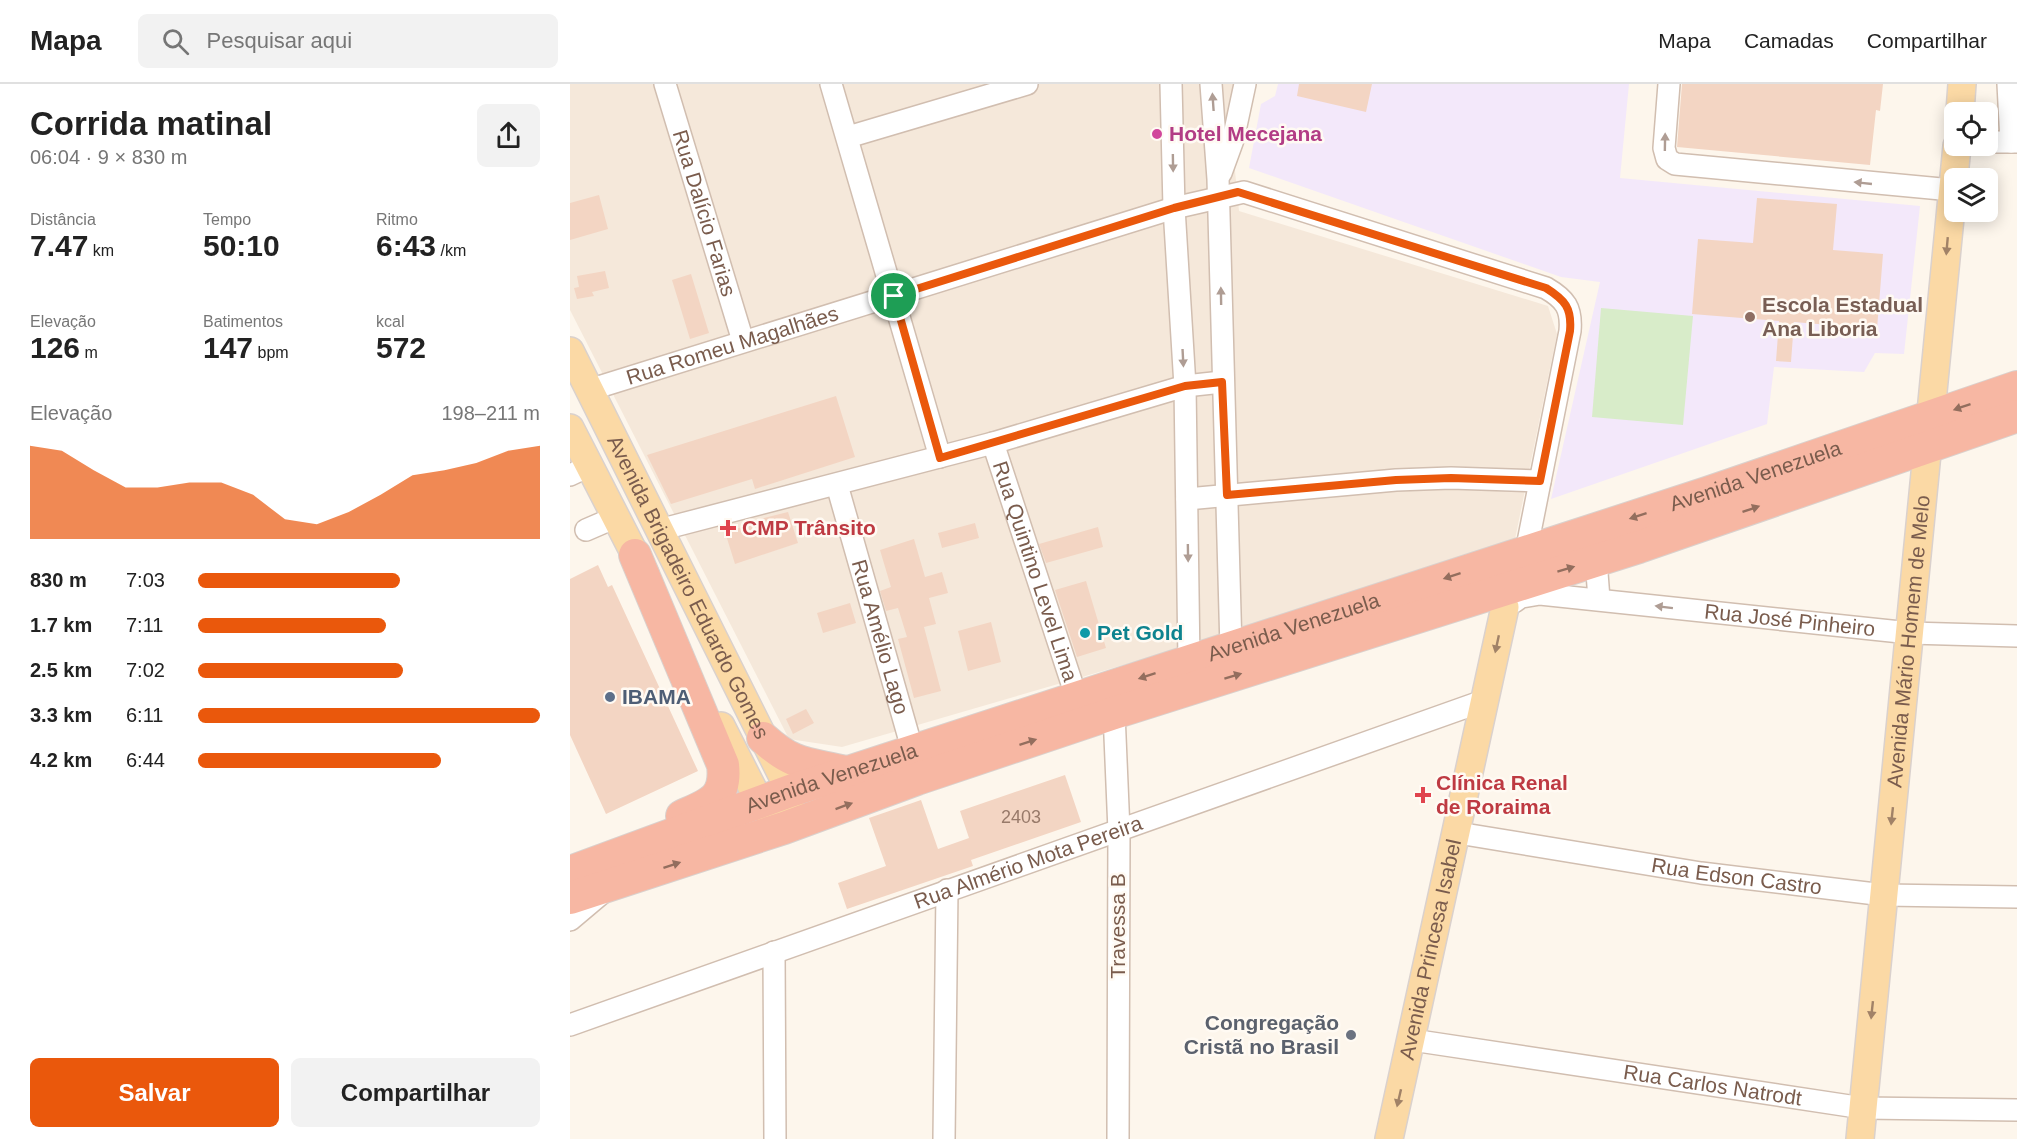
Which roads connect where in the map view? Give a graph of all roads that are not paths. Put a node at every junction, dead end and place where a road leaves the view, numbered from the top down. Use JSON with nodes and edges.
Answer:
{"nodes":[{"id":1,"x":665,"y":84,"type":"edge"},
{"id":2,"x":831,"y":84,"type":"edge"},
{"id":3,"x":1026,"y":84,"type":"edge"},
{"id":4,"x":1171,"y":84,"type":"edge"},
{"id":5,"x":1211,"y":84,"type":"edge"},
{"id":6,"x":1245,"y":84,"type":"edge"},
{"id":7,"x":1669,"y":84,"type":"edge"},
{"id":8,"x":1962,"y":84,"type":"edge"},
{"id":9,"x":2008,"y":84,"type":"edge"},
{"id":10,"x":1961,"y":102,"type":"edge"},
{"id":11,"x":848,"y":137,"type":"junction"},
{"id":12,"x":1998,"y":142,"type":"edge"},
{"id":13,"x":2014,"y":142,"type":"edge"},
{"id":14,"x":1218,"y":188,"type":"junction"},
{"id":15,"x":1944,"y":189,"type":"edge"},
{"id":16,"x":1174,"y":208,"type":"junction"},
{"id":17,"x":1949,"y":222,"type":"edge"},
{"id":18,"x":894,"y":296,"type":"junction"},
{"id":19,"x":743,"y":341,"type":"junction"},
{"id":20,"x":570,"y":351,"type":"edge"},
{"id":21,"x":1222,"y":382,"type":"junction"},
{"id":22,"x":1185,"y":386,"type":"junction"},
{"id":23,"x":2017,"y":387,"type":"edge"},
{"id":24,"x":589,"y":390,"type":"junction"},
{"id":25,"x":2010,"y":421,"type":"edge"},
{"id":26,"x":570,"y":428,"type":"edge"},
{"id":27,"x":1929,"y":433,"type":"junction"},
{"id":28,"x":993,"y":443,"type":"junction"},
{"id":29,"x":940,"y":458,"type":"junction"},
{"id":30,"x":580,"y":471,"type":"edge"},
{"id":31,"x":1540,"y":481,"type":"junction"},
{"id":32,"x":837,"y":485,"type":"junction"},
{"id":33,"x":1227,"y":495,"type":"junction"},
{"id":34,"x":1187,"y":499,"type":"junction"},
{"id":35,"x":1699,"y":511,"type":"junction"},
{"id":36,"x":616,"y":517,"type":"junction"},
{"id":37,"x":586,"y":530,"type":"dead end"},
{"id":38,"x":659,"y":530,"type":"junction"},
{"id":39,"x":1526,"y":552,"type":"junction"},
{"id":40,"x":635,"y":555,"type":"junction"},
{"id":41,"x":1601,"y":559,"type":"junction"},
{"id":42,"x":1599,"y":599,"type":"junction"},
{"id":43,"x":1498,"y":600,"type":"junction"},
{"id":44,"x":1400,"y":608,"type":"junction"},
{"id":45,"x":1910,"y":633,"type":"junction"},
{"id":46,"x":2017,"y":636,"type":"edge"},
{"id":47,"x":1231,"y":649,"type":"junction"},
{"id":48,"x":1189,"y":662,"type":"junction"},
{"id":49,"x":1077,"y":699,"type":"junction"},
{"id":50,"x":1486,"y":700,"type":"junction"},
{"id":51,"x":1114,"y":713,"type":"junction"},
{"id":52,"x":763,"y":738,"type":"junction"},
{"id":53,"x":913,"y":752,"type":"junction"},
{"id":54,"x":849,"y":773,"type":"junction"},
{"id":55,"x":790,"y":791,"type":"junction"},
{"id":56,"x":760,"y":803,"type":"junction"},
{"id":57,"x":786,"y":827,"type":"junction"},
{"id":58,"x":1119,"y":831,"type":"junction"},
{"id":59,"x":1458,"y":833,"type":"junction"},
{"id":60,"x":570,"y":864,"type":"edge"},
{"id":61,"x":570,"y":872,"type":"edge"},
{"id":62,"x":616,"y":882,"type":"junction"},
{"id":63,"x":947,"y":890,"type":"junction"},
{"id":64,"x":1884,"y":895,"type":"junction"},
{"id":65,"x":2017,"y":897,"type":"edge"},
{"id":66,"x":570,"y":898,"type":"edge"},
{"id":67,"x":570,"y":920,"type":"edge"},
{"id":68,"x":774,"y":952,"type":"junction"},
{"id":69,"x":570,"y":1025,"type":"edge"},
{"id":70,"x":1412,"y":1040,"type":"junction"},
{"id":71,"x":1863,"y":1108,"type":"junction"},
{"id":72,"x":2017,"y":1110,"type":"edge"},
{"id":73,"x":775,"y":1139,"type":"edge"},
{"id":74,"x":944,"y":1139,"type":"edge"},
{"id":75,"x":1118,"y":1139,"type":"edge"},
{"id":76,"x":1389,"y":1139,"type":"edge"},
{"id":77,"x":1860,"y":1139,"type":"edge"}],
"edges":[{"from":1,"to":19,"type":"street","name":"Rua Dalício Farias"},
{"from":2,"to":11,"type":"street"},
{"from":3,"to":11,"type":"street"},
{"from":4,"to":16,"type":"street","one_way":true},
{"from":14,"to":5,"type":"street","one_way":true},
{"from":6,"to":14,"type":"street"},
{"from":15,"to":7,"type":"street","one_way":true},
{"from":8,"to":10,"type":"main road"},
{"from":9,"to":13,"type":"street"},
{"from":11,"to":18,"type":"street"},
{"from":12,"to":13,"type":"street"},
{"from":14,"to":16,"type":"street","name":"Rua Romeu Magalhães"},
{"from":21,"to":14,"type":"street","one_way":true},
{"from":14,"to":31,"type":"street","name":"Rua Romeu Magalhães"},
{"from":16,"to":18,"type":"street","name":"Rua Romeu Magalhães"},
{"from":16,"to":22,"type":"street","one_way":true},
{"from":17,"to":27,"type":"main road","name":"Avenida Mário Homem de Melo","one_way":true},
{"from":18,"to":19,"type":"street","name":"Rua Romeu Magalhães"},
{"from":18,"to":29,"type":"street"},
{"from":19,"to":24,"type":"street","name":"Rua Romeu Magalhães"},
{"from":20,"to":24,"type":"main road","name":"Avenida Brigadeiro Eduardo Gomes"},
{"from":21,"to":22,"type":"street"},
{"from":21,"to":33,"type":"street"},
{"from":22,"to":28,"type":"street"},
{"from":22,"to":34,"type":"street"},
{"from":23,"to":27,"type":"highway","name":"Avenida Venezuela","one_way":true},
{"from":24,"to":38,"type":"main road","name":"Avenida Brigadeiro Eduardo Gomes"},
{"from":25,"to":27,"type":"highway","name":"Avenida Venezuela"},
{"from":26,"to":30,"type":"main road","name":"Avenida Brigadeiro Eduardo Gomes"},
{"from":27,"to":35,"type":"highway","name":"Avenida Venezuela"},
{"from":27,"to":45,"type":"main road","name":"Avenida Mário Homem de Melo"},
{"from":28,"to":29,"type":"street"},
{"from":28,"to":49,"type":"street","name":"Rua Quintino Level Lima"},
{"from":29,"to":32,"type":"street"},
{"from":30,"to":36,"type":"main road","name":"Avenida Brigadeiro Eduardo Gomes"},
{"from":31,"to":33,"type":"street"},
{"from":31,"to":39,"type":"street"},
{"from":32,"to":38,"type":"street"},
{"from":32,"to":53,"type":"street","name":"Rua Amélio Lago"},
{"from":33,"to":34,"type":"street"},
{"from":33,"to":47,"type":"street"},
{"from":34,"to":48,"type":"street","one_way":true},
{"from":35,"to":39,"type":"highway","name":"Avenida Venezuela","one_way":true},
{"from":35,"to":41,"type":"highway","name":"Avenida Venezuela"},
{"from":36,"to":37,"type":"street"},
{"from":36,"to":40,"type":"main road","name":"Avenida Brigadeiro Eduardo Gomes"},
{"from":38,"to":52,"type":"main road","name":"Avenida Brigadeiro Eduardo Gomes"},
{"from":39,"to":44,"type":"highway","name":"Avenida Venezuela","one_way":true},
{"from":40,"to":56,"type":"main road","name":"Avenida Brigadeiro Eduardo Gomes"},
{"from":40,"to":60,"type":"highway"},
{"from":41,"to":42,"type":"street"},
{"from":43,"to":41,"type":"highway","name":"Avenida Venezuela","one_way":true},
{"from":42,"to":43,"type":"street","name":"Rua José Pinheiro"},
{"from":45,"to":42,"type":"street","name":"Rua José Pinheiro","one_way":true},
{"from":43,"to":44,"type":"highway","name":"Avenida Venezuela"},
{"from":43,"to":50,"type":"main road","name":"Avenida Princesa Isabel","one_way":true},
{"from":44,"to":47,"type":"highway","name":"Avenida Venezuela"},
{"from":51,"to":44,"type":"highway","name":"Avenida Venezuela","one_way":true},
{"from":45,"to":46,"type":"street","name":"Rua José Pinheiro"},
{"from":45,"to":64,"type":"main road","name":"Avenida Mário Homem de Melo","one_way":true},
{"from":47,"to":48,"type":"highway","name":"Avenida Venezuela"},
{"from":48,"to":49,"type":"highway","name":"Avenida Venezuela","one_way":true},
{"from":49,"to":53,"type":"highway","name":"Avenida Venezuela"},
{"from":50,"to":58,"type":"street","name":"Rua Almério Mota Pereira"},
{"from":50,"to":59,"type":"main road","name":"Avenida Princesa Isabel"},
{"from":57,"to":51,"type":"highway","name":"Avenida Venezuela","one_way":true},
{"from":51,"to":58,"type":"street","name":"Travessa B"},
{"from":52,"to":54,"type":"highway"},
{"from":52,"to":55,"type":"main road","name":"Avenida Brigadeiro Eduardo Gomes"},
{"from":53,"to":54,"type":"highway","name":"Avenida Venezuela"},
{"from":54,"to":55,"type":"highway","name":"Avenida Venezuela"},
{"from":55,"to":56,"type":"highway","name":"Avenida Venezuela"},
{"from":55,"to":57,"type":"main road","name":"Avenida Brigadeiro Eduardo Gomes"},
{"from":56,"to":57,"type":"main road","name":"Avenida Brigadeiro Eduardo Gomes"},
{"from":56,"to":61,"type":"highway","name":"Avenida Venezuela"},
{"from":62,"to":57,"type":"highway","name":"Avenida Venezuela","one_way":true},
{"from":58,"to":63,"type":"street","name":"Rua Almério Mota Pereira"},
{"from":58,"to":75,"type":"street","name":"Travessa B"},
{"from":59,"to":64,"type":"street","name":"Rua Edson Castro"},
{"from":59,"to":70,"type":"main road","name":"Avenida Princesa Isabel"},
{"from":62,"to":66,"type":"highway","name":"Avenida Venezuela"},
{"from":62,"to":67,"type":"street"},
{"from":63,"to":68,"type":"street","name":"Rua Almério Mota Pereira"},
{"from":63,"to":74,"type":"street"},
{"from":64,"to":65,"type":"street","name":"Rua Edson Castro"},
{"from":64,"to":71,"type":"main road","name":"Avenida Mário Homem de Melo","one_way":true},
{"from":68,"to":69,"type":"street","name":"Rua Almério Mota Pereira"},
{"from":68,"to":73,"type":"street"},
{"from":70,"to":71,"type":"street","name":"Rua Carlos Natrodt"},
{"from":70,"to":76,"type":"main road","name":"Avenida Princesa Isabel","one_way":true},
{"from":71,"to":72,"type":"street","name":"Rua Carlos Natrodt"},
{"from":71,"to":77,"type":"main road","name":"Avenida Mário Homem de Melo"}]}
